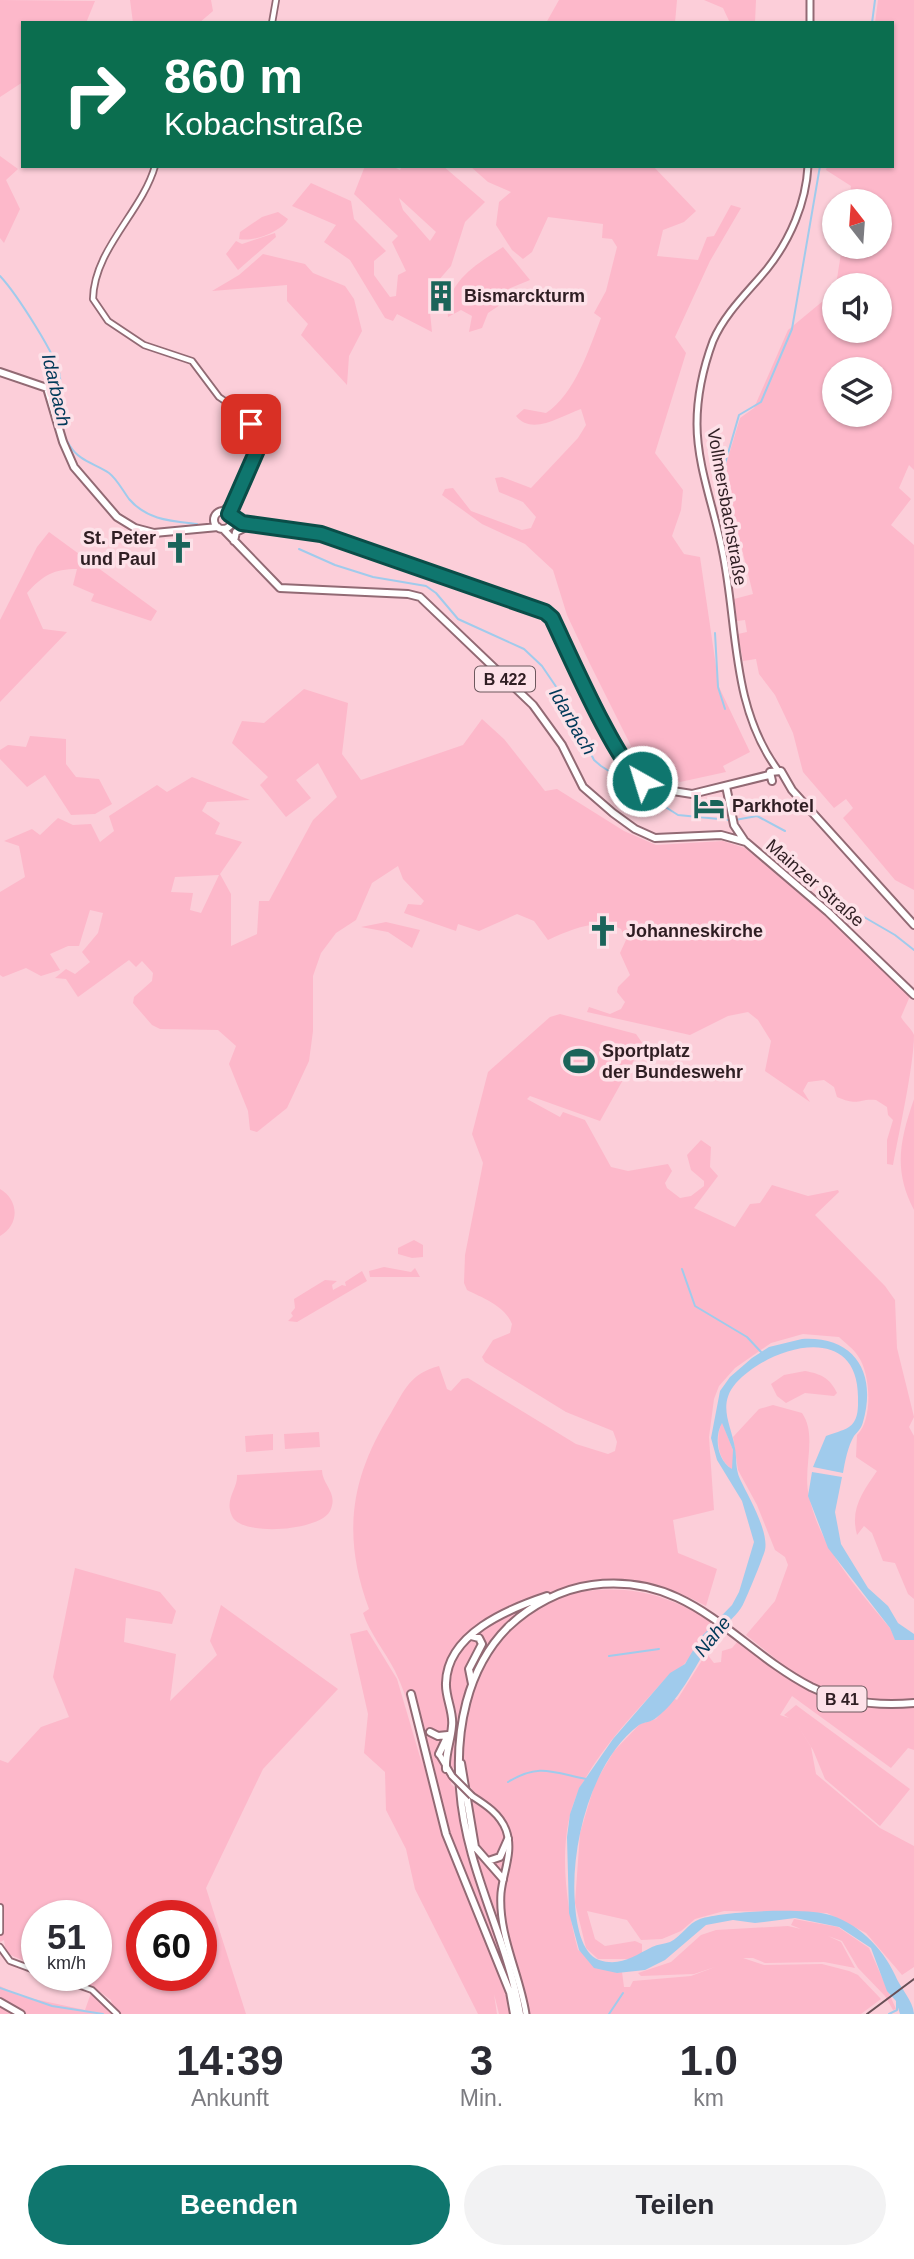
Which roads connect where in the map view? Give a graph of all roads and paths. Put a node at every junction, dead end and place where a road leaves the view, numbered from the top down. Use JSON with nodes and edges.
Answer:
{"nodes":[{"id":1,"x":276,"y":0,"type":"edge"},
{"id":2,"x":810,"y":0,"type":"edge"},
{"id":3,"x":272,"y":21,"type":"edge"},
{"id":4,"x":810,"y":21,"type":"edge"},
{"id":5,"x":154,"y":168,"type":"edge"},
{"id":6,"x":808,"y":168,"type":"edge"},
{"id":7,"x":0,"y":372,"type":"edge"},
{"id":8,"x":227,"y":514,"type":"junction"},
{"id":9,"x":215,"y":519,"type":"junction"},
{"id":10,"x":253,"y":525,"type":"junction"},
{"id":11,"x":200,"y":528,"type":"junction"},
{"id":12,"x":221,"y":528,"type":"junction"},
{"id":13,"x":234,"y":541,"type":"junction"},
{"id":14,"x":427,"y":571,"type":"junction"},
{"id":15,"x":418,"y":596,"type":"junction"},
{"id":16,"x":775,"y":776,"type":"junction"},
{"id":17,"x":726,"y":786,"type":"junction"},
{"id":18,"x":736,"y":831,"type":"junction"},
{"id":19,"x":721,"y":835,"type":"junction"},
{"id":20,"x":746,"y":842,"type":"junction"},
{"id":21,"x":914,"y":923,"type":"edge"},
{"id":22,"x":914,"y":995,"type":"edge"},
{"id":23,"x":565,"y":1592,"type":"junction"},
{"id":24,"x":471,"y":1636,"type":"junction"},
{"id":25,"x":472,"y":1684,"type":"junction"},
{"id":26,"x":411,"y":1694,"type":"dead end"},
{"id":27,"x":914,"y":1703,"type":"edge"},
{"id":28,"x":430,"y":1732,"type":"dead end"},
{"id":29,"x":449,"y":1733,"type":"junction"},
{"id":30,"x":439,"y":1754,"type":"joint"},
{"id":31,"x":459,"y":1758,"type":"junction"},
{"id":32,"x":446,"y":1769,"type":"junction"},
{"id":33,"x":508,"y":1839,"type":"junction"},
{"id":34,"x":487,"y":1861,"type":"junction"},
{"id":35,"x":503,"y":1879,"type":"junction"},
{"id":36,"x":0,"y":1906,"type":"edge"},
{"id":37,"x":0,"y":1932,"type":"edge"},
{"id":38,"x":499,"y":1940,"type":"junction"},
{"id":39,"x":0,"y":1947,"type":"edge"},
{"id":40,"x":21,"y":1965,"type":"edge"},
{"id":41,"x":93,"y":1991,"type":"edge"},
{"id":42,"x":510,"y":1995,"type":"junction"},
{"id":43,"x":0,"y":2002,"type":"edge"},
{"id":44,"x":21,"y":2014,"type":"edge"},
{"id":45,"x":117,"y":2014,"type":"edge"},
{"id":46,"x":514,"y":2014,"type":"edge"},
{"id":47,"x":520,"y":2014,"type":"edge"},
{"id":48,"x":526,"y":2014,"type":"edge"}],
"edges":[{"from":1,"to":3,"type":"street"},
{"from":2,"to":4,"type":"main road"},
{"from":5,"to":8,"type":"street"},
{"from":6,"to":16,"type":"main road","name":"Vollmersbachstraße"},
{"from":7,"to":11,"type":"main road"},
{"from":8,"to":9,"type":"main road"},
{"from":8,"to":10,"type":"main road"},
{"from":8,"to":12,"type":"main road"},
{"from":9,"to":11,"type":"main road"},
{"from":9,"to":12,"type":"main road"},
{"from":10,"to":13,"type":"main road"},
{"from":10,"to":14,"type":"main road"},
{"from":11,"to":12,"type":"main road"},
{"from":12,"to":13,"type":"main road"},
{"from":13,"to":15,"type":"main road"},
{"from":14,"to":15,"type":"main road"},
{"from":14,"to":17,"type":"main road"},
{"from":15,"to":19,"type":"main road","name":"Mainzer Straße","number":"B 422"},
{"from":16,"to":17,"type":"main road"},
{"from":16,"to":21,"type":"main road"},
{"from":17,"to":18,"type":"main road","number":"B 422"},
{"from":18,"to":19,"type":"main road","number":"B 422"},
{"from":18,"to":20,"type":"main road","number":"B 422"},
{"from":19,"to":20,"type":"main road","name":"Mainzer Straße","number":"B 422"},
{"from":20,"to":22,"type":"main road","name":"Mainzer Straße","number":"B 422"},
{"from":23,"to":24,"type":"main road"},
{"from":23,"to":25,"type":"main road","number":"B 41"},
{"from":23,"to":27,"type":"main road","number":"B 41"},
{"from":24,"to":25,"type":"main road"},
{"from":24,"to":29,"type":"main road"},
{"from":25,"to":31,"type":"main road","number":"B 41"},
{"from":26,"to":42,"type":"main road"},
{"from":28,"to":29,"type":"main road"},
{"from":29,"to":30,"type":"main road"},
{"from":29,"to":32,"type":"main road"},
{"from":30,"to":32,"type":"main road"},
{"from":31,"to":34,"type":"main road"},
{"from":31,"to":38,"type":"main road","number":"B 41"},
{"from":32,"to":33,"type":"main road","bridge":true},
{"from":33,"to":34,"type":"main road"},
{"from":33,"to":35,"type":"main road"},
{"from":34,"to":35,"type":"main road"},
{"from":35,"to":48,"type":"main road"},
{"from":36,"to":37,"type":"street"},
{"from":38,"to":42,"type":"main road"},
{"from":38,"to":47,"type":"main road","number":"B 41"},
{"from":39,"to":40,"type":"street"},
{"from":41,"to":45,"type":"street"},
{"from":42,"to":46,"type":"main road"},
{"from":43,"to":44,"type":"main road"}]}
